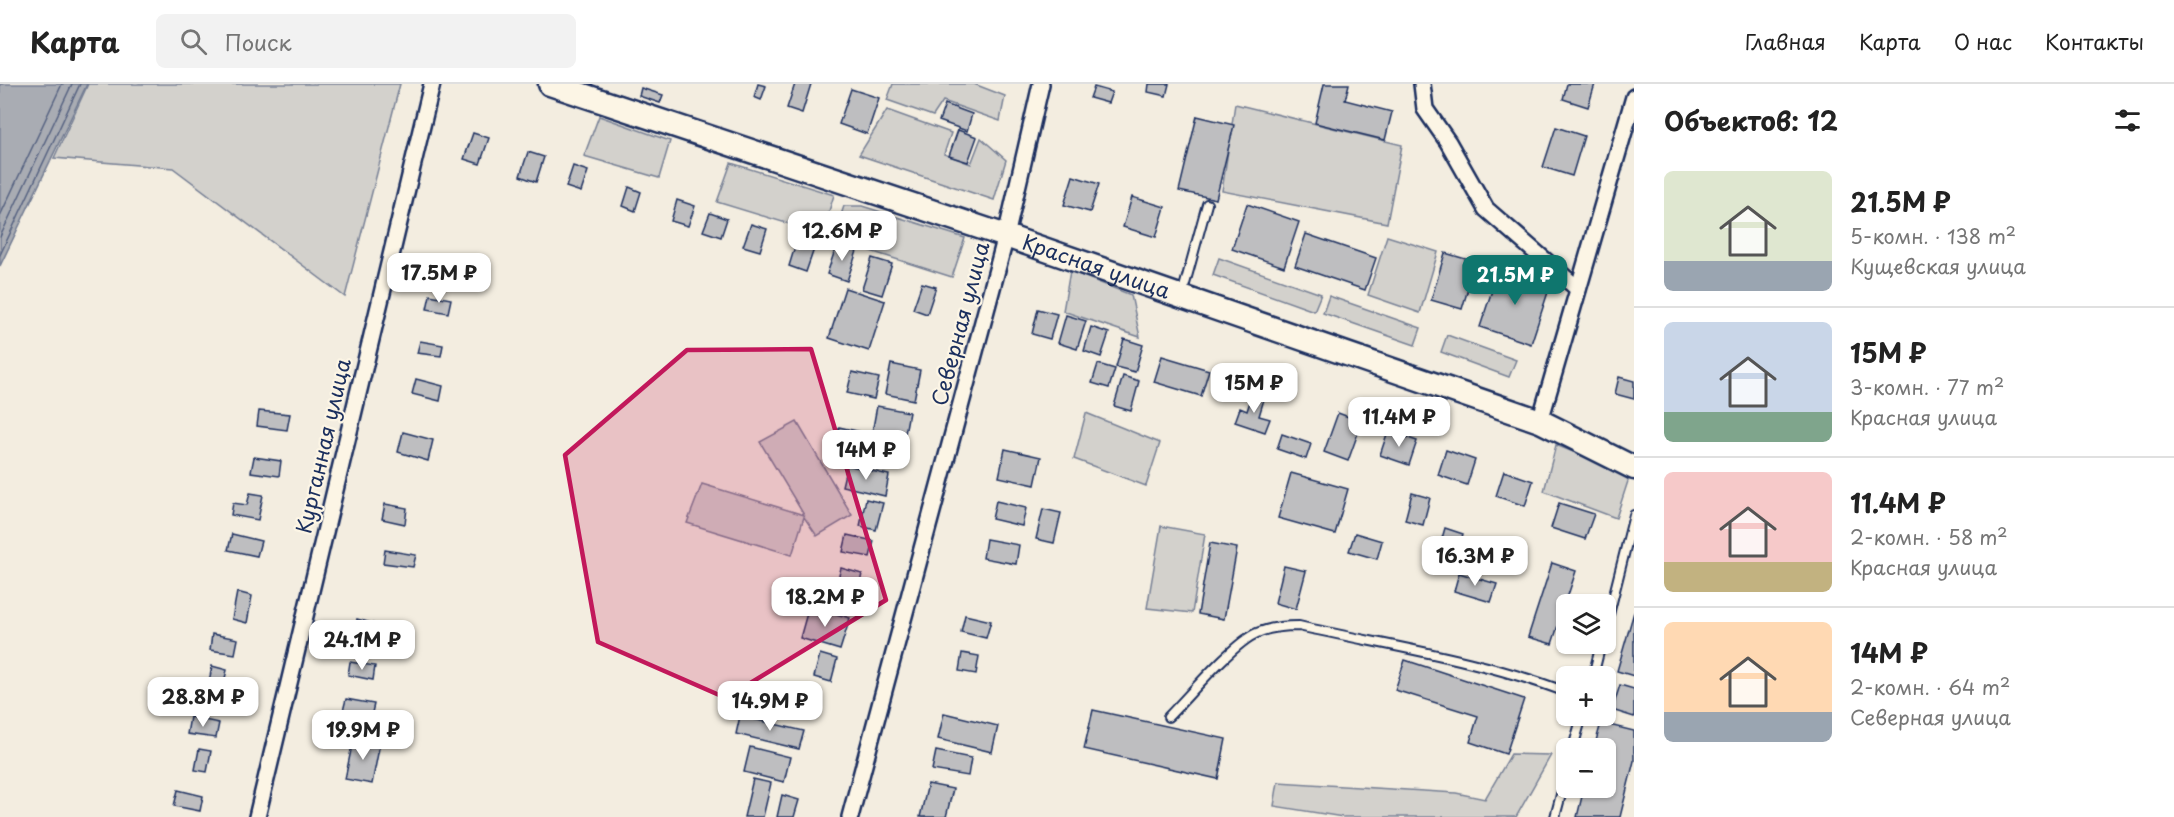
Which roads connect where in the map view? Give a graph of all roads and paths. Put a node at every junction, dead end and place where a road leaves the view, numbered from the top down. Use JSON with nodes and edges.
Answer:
{"nodes":[{"id":1,"x":432,"y":84,"type":"edge"},
{"id":2,"x":550,"y":84,"type":"edge"},
{"id":3,"x":1041,"y":84,"type":"edge"},
{"id":4,"x":1422,"y":84,"type":"edge"},
{"id":5,"x":1634,"y":97,"type":"edge"},
{"id":6,"x":1207,"y":204,"type":"dead end"},
{"id":7,"x":1006,"y":236,"type":"junction"},
{"id":8,"x":1578,"y":289,"type":"junction"},
{"id":9,"x":1181,"y":297,"type":"junction"},
{"id":10,"x":1539,"y":421,"type":"junction"},
{"id":11,"x":1634,"y":468,"type":"edge"},
{"id":12,"x":1634,"y":515,"type":"edge"},
{"id":13,"x":1614,"y":594,"type":"edge"},
{"id":14,"x":1556,"y":688,"type":"edge"},
{"id":15,"x":1168,"y":717,"type":"dead end"},
{"id":16,"x":1560,"y":798,"type":"edge"},
{"id":17,"x":257,"y":817,"type":"edge"},
{"id":18,"x":850,"y":817,"type":"edge"},
{"id":19,"x":1555,"y":817,"type":"edge"}],
"edges":[{"from":1,"to":17,"type":"street","name":"Курганная улица"},
{"from":2,"to":7,"type":"street","name":"Красная улица"},
{"from":3,"to":7,"type":"street","name":"Северная улица"},
{"from":4,"to":8,"type":"street"},
{"from":5,"to":8,"type":"street"},
{"from":6,"to":9,"type":"lane"},
{"from":7,"to":9,"type":"street","name":"Красная улица"},
{"from":7,"to":18,"type":"street","name":"Северная улица"},
{"from":8,"to":10,"type":"street"},
{"from":9,"to":10,"type":"street","name":"Красная улица"},
{"from":10,"to":11,"type":"street","name":"Красная улица"},
{"from":12,"to":13,"type":"lane"},
{"from":14,"to":15,"type":"lane"},
{"from":16,"to":19,"type":"lane"}]}
